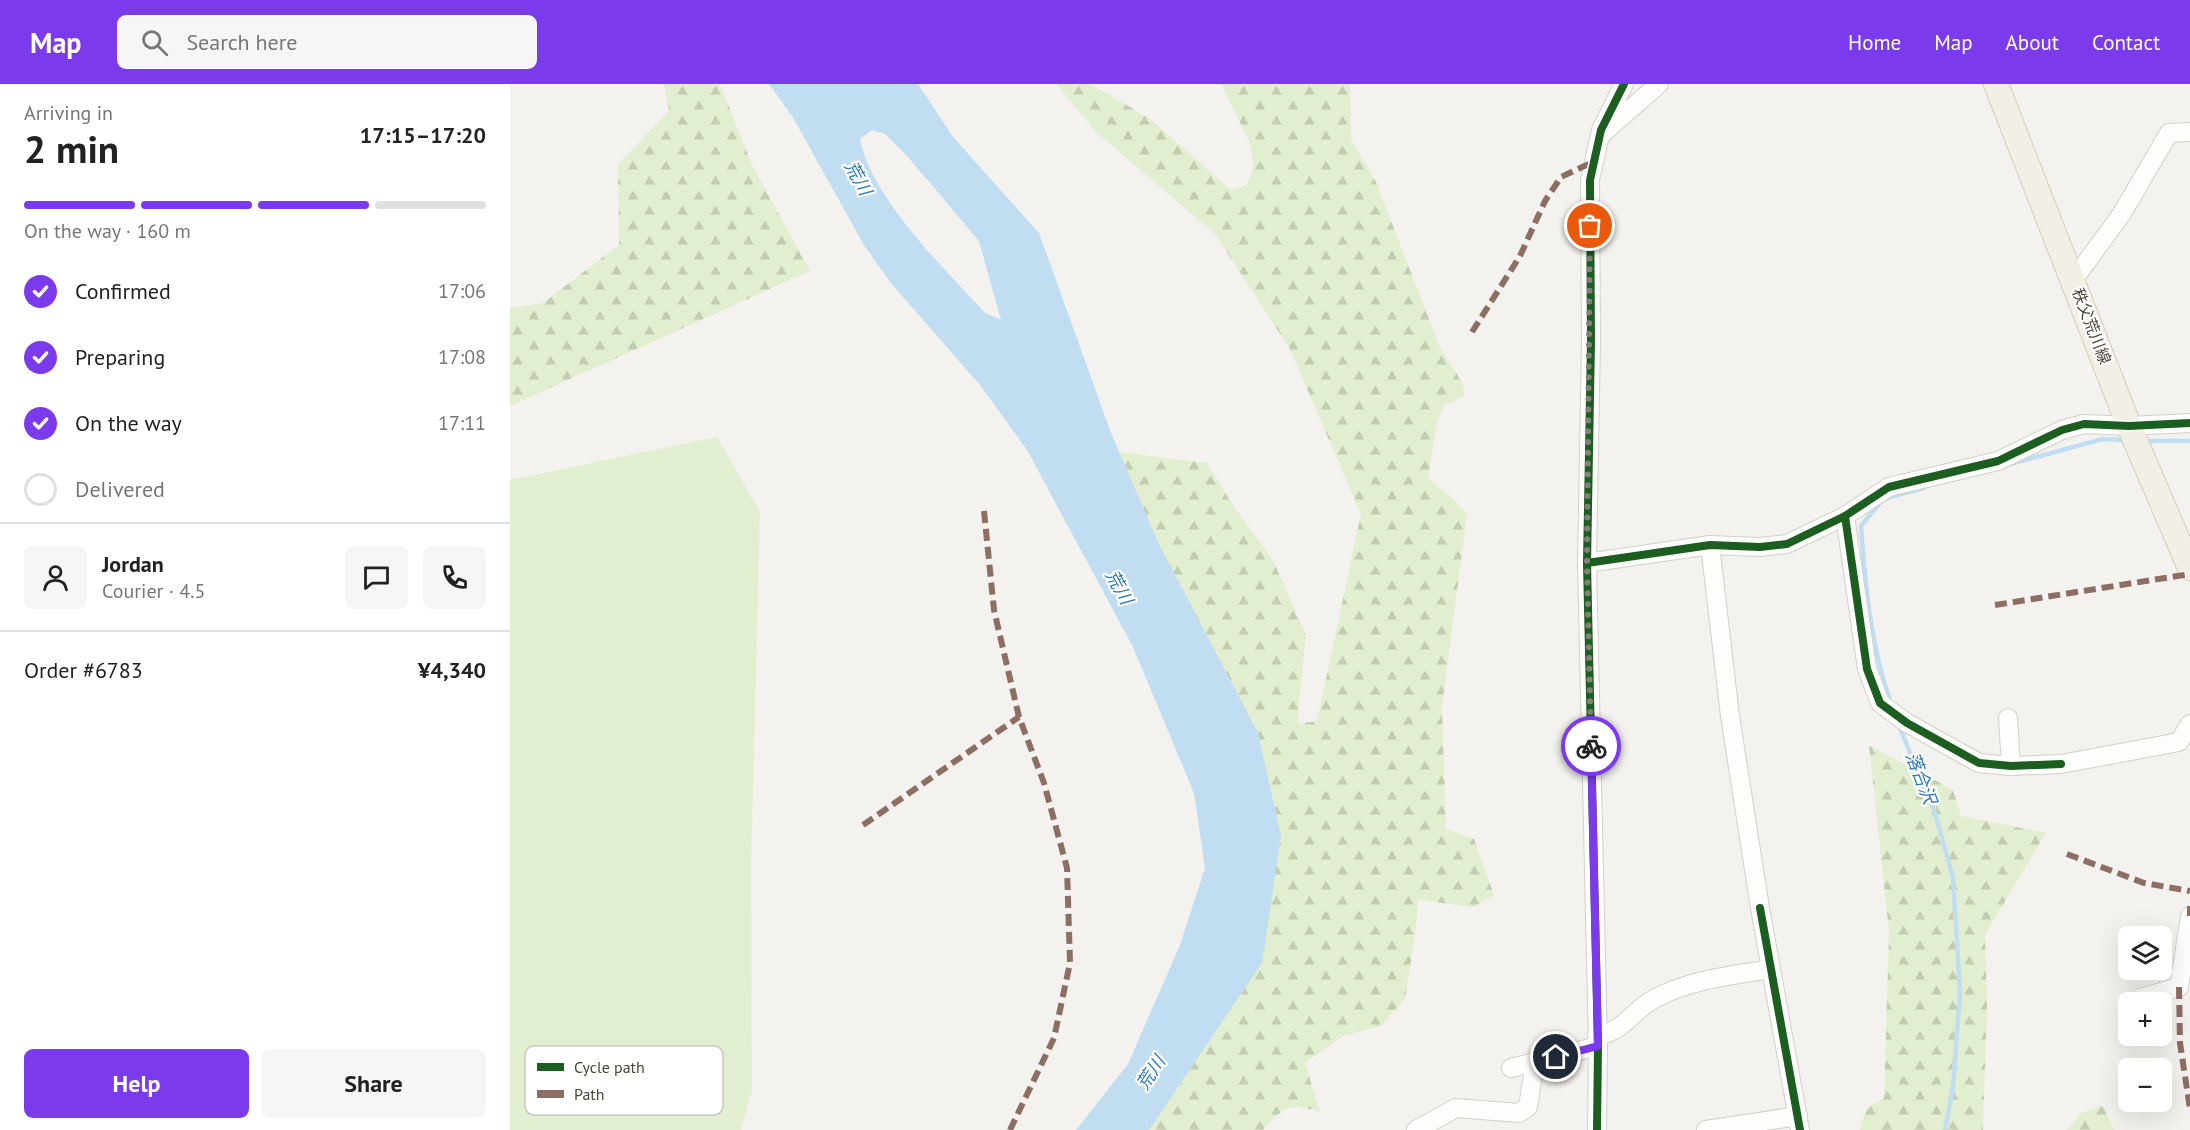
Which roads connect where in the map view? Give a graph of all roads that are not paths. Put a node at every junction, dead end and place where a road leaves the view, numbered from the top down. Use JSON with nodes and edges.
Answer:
{"nodes":[{"id":1,"x":1624,"y":84,"type":"edge"},
{"id":2,"x":1659,"y":84,"type":"edge"},
{"id":3,"x":1996,"y":84,"type":"edge"},
{"id":4,"x":2190,"y":132,"type":"edge"},
{"id":5,"x":1600,"y":135,"type":"junction"},
{"id":6,"x":2074,"y":279,"type":"junction"},
{"id":7,"x":2190,"y":423,"type":"edge"},
{"id":8,"x":2129,"y":426,"type":"junction"},
{"id":9,"x":1845,"y":516,"type":"junction"},
{"id":10,"x":1710,"y":545,"type":"junction"},
{"id":11,"x":2188,"y":560,"type":"edge"},
{"id":12,"x":1587,"y":563,"type":"junction"},
{"id":13,"x":2008,"y":718,"type":"dead end"},
{"id":14,"x":2190,"y":724,"type":"edge"},
{"id":15,"x":2011,"y":766,"type":"junction"},
{"id":16,"x":2190,"y":916,"type":"edge"},
{"id":17,"x":1771,"y":969,"type":"junction"},
{"id":18,"x":2161,"y":992,"type":"edge"},
{"id":19,"x":1597,"y":1041,"type":"junction"},
{"id":20,"x":1535,"y":1062,"type":"junction"},
{"id":21,"x":1511,"y":1068,"type":"dead end"},
{"id":22,"x":1799,"y":1123,"type":"edge"},
{"id":23,"x":1416,"y":1130,"type":"edge"},
{"id":24,"x":1597,"y":1130,"type":"edge"},
{"id":25,"x":1706,"y":1130,"type":"edge"}],
"edges":[{"from":1,"to":5,"type":"street"},
{"from":2,"to":5,"type":"street"},
{"from":3,"to":6,"type":"main road","name":"秩父荒川線"},
{"from":4,"to":6,"type":"street"},
{"from":5,"to":12,"type":"street"},
{"from":6,"to":8,"type":"main road","name":"秩父荒川線"},
{"from":7,"to":8,"type":"street"},
{"from":8,"to":9,"type":"street"},
{"from":8,"to":11,"type":"main road","name":"秩父荒川線"},
{"from":9,"to":10,"type":"street"},
{"from":9,"to":15,"type":"street"},
{"from":10,"to":12,"type":"street"},
{"from":10,"to":17,"type":"street"},
{"from":12,"to":19,"type":"street"},
{"from":13,"to":15,"type":"street"},
{"from":14,"to":15,"type":"street"},
{"from":16,"to":18,"type":"street"},
{"from":17,"to":19,"type":"street"},
{"from":17,"to":22,"type":"street"},
{"from":19,"to":20,"type":"street"},
{"from":19,"to":24,"type":"street"},
{"from":20,"to":21,"type":"street"},
{"from":20,"to":23,"type":"street"},
{"from":22,"to":25,"type":"street"}]}
